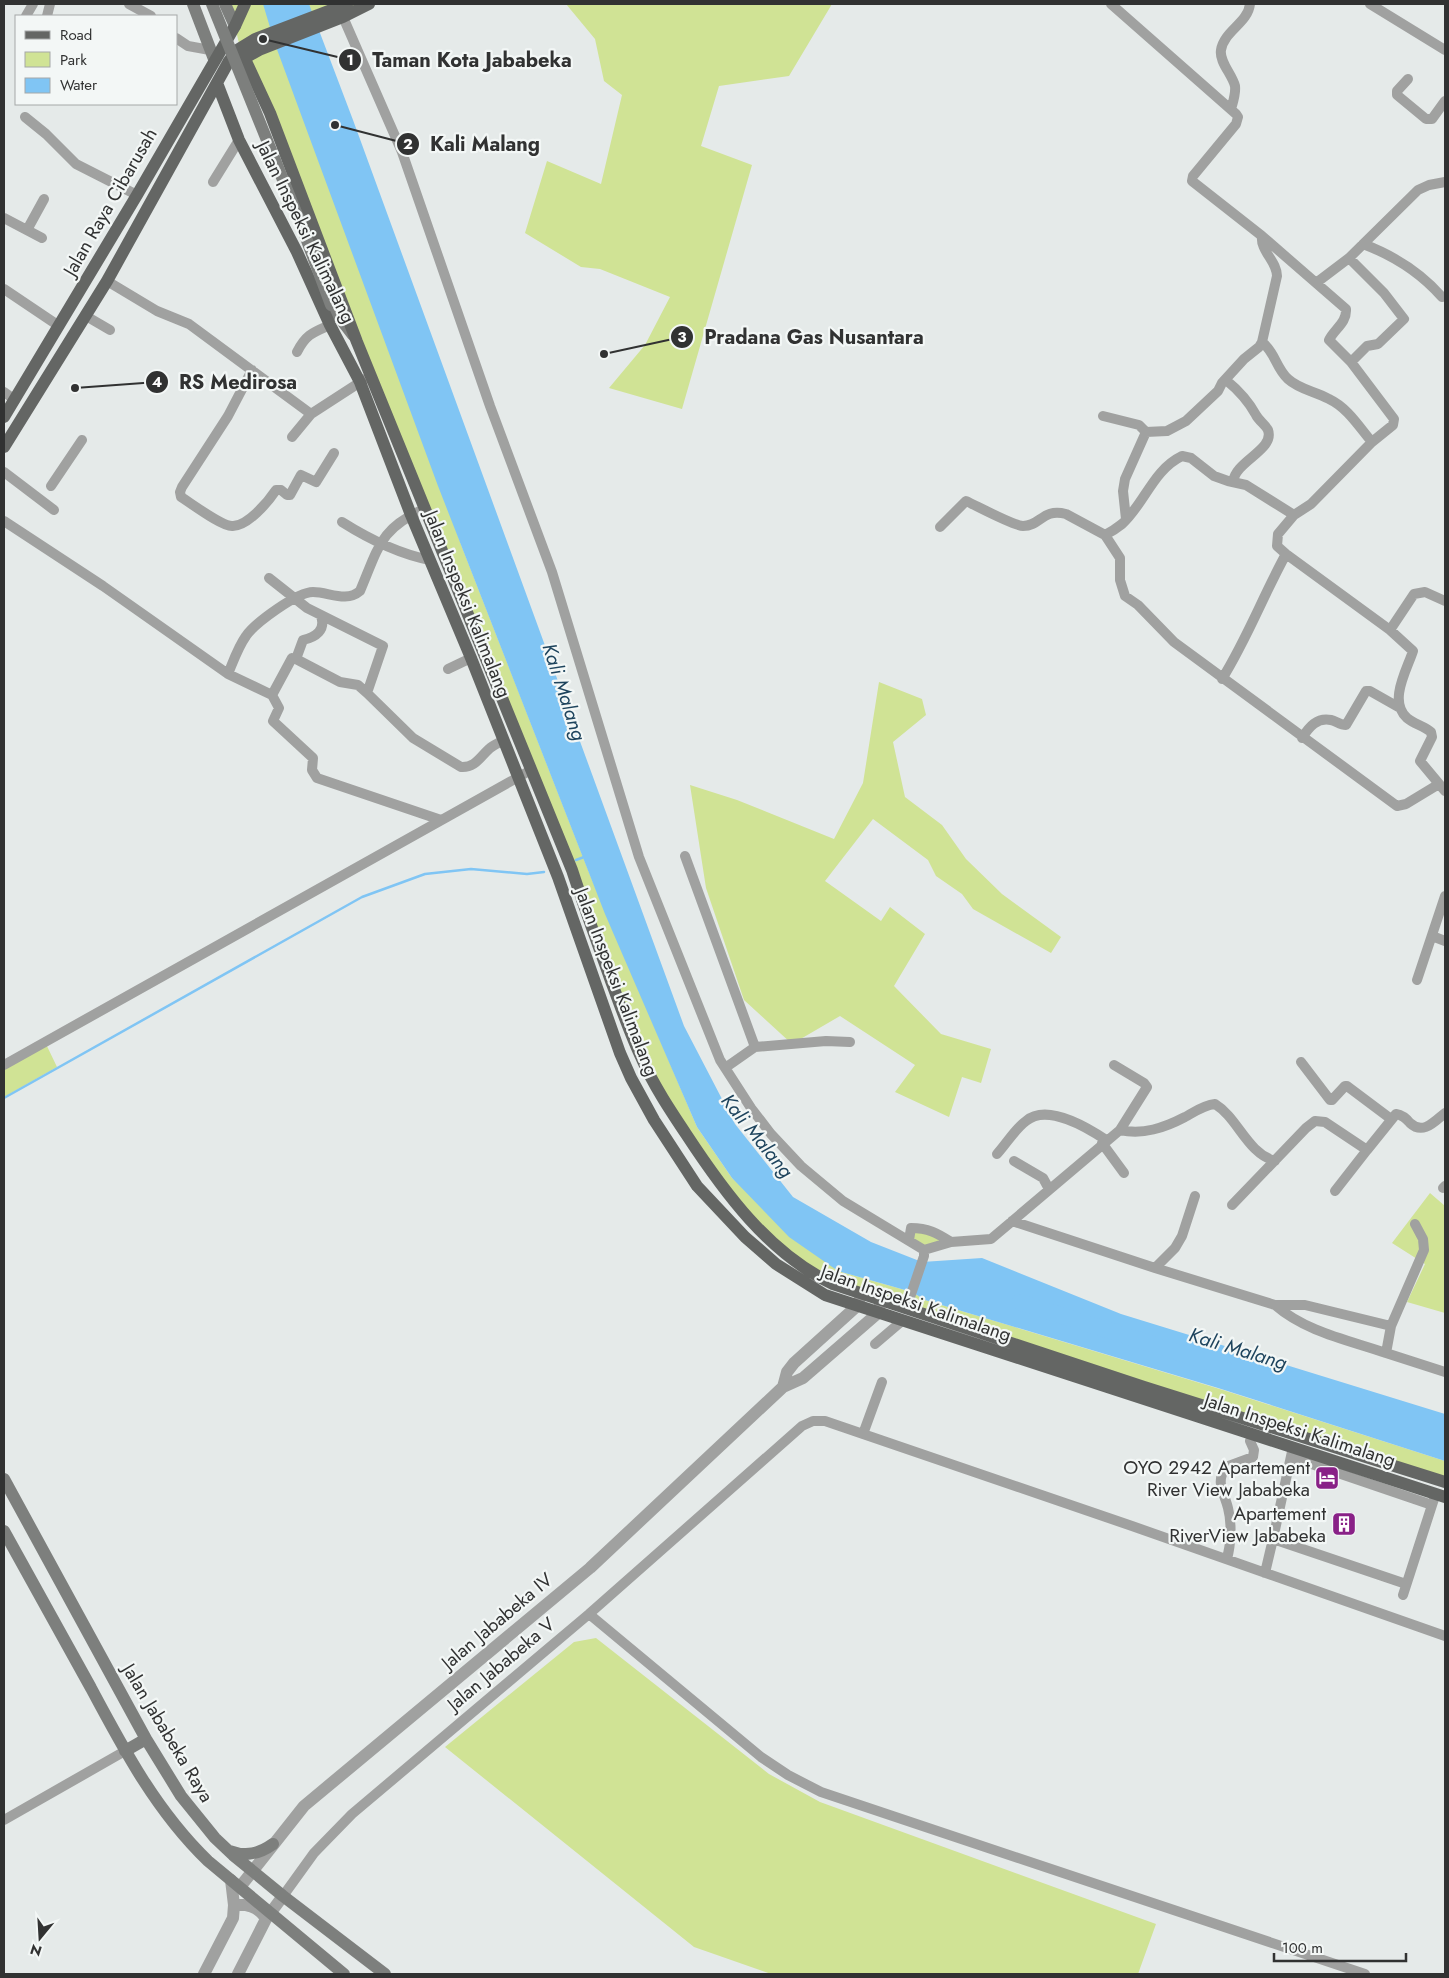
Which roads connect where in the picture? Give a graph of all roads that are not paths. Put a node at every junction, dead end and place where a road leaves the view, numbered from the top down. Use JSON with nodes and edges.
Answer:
{"nodes":[{"id":1,"x":33,"y":4,"type":"edge"},
{"id":2,"x":129,"y":4,"type":"edge"},
{"id":3,"x":194,"y":4,"type":"edge"},
{"id":4,"x":212,"y":4,"type":"edge"},
{"id":5,"x":225,"y":4,"type":"edge"},
{"id":6,"x":348,"y":4,"type":"edge"},
{"id":7,"x":369,"y":4,"type":"edge"},
{"id":8,"x":1111,"y":4,"type":"edge"},
{"id":9,"x":1250,"y":4,"type":"edge"},
{"id":10,"x":1370,"y":4,"type":"edge"},
{"id":11,"x":244,"y":6,"type":"edge"},
{"id":12,"x":27,"y":15,"type":"edge"},
{"id":13,"x":149,"y":15,"type":"edge"},
{"id":14,"x":343,"y":17,"type":"junction"},
{"id":15,"x":324,"y":18,"type":"junction"},
{"id":16,"x":235,"y":26,"type":"junction"},
{"id":17,"x":178,"y":39,"type":"edge"},
{"id":18,"x":257,"y":45,"type":"junction"},
{"id":19,"x":1445,"y":50,"type":"edge"},
{"id":20,"x":212,"y":54,"type":"junction"},
{"id":21,"x":244,"y":57,"type":"junction"},
{"id":22,"x":219,"y":79,"type":"junction"},
{"id":23,"x":1408,"y":79,"type":"dead end"},
{"id":24,"x":1445,"y":101,"type":"edge"},
{"id":25,"x":1231,"y":110,"type":"junction"},
{"id":26,"x":25,"y":117,"type":"dead end"},
{"id":27,"x":240,"y":140,"type":"junction"},
{"id":28,"x":213,"y":182,"type":"dead end"},
{"id":29,"x":1445,"y":182,"type":"edge"},
{"id":30,"x":137,"y":195,"type":"junction"},
{"id":31,"x":44,"y":199,"type":"dead end"},
{"id":32,"x":4,"y":218,"type":"edge"},
{"id":33,"x":27,"y":230,"type":"junction"},
{"id":34,"x":1262,"y":236,"type":"junction"},
{"id":35,"x":42,"y":238,"type":"dead end"},
{"id":36,"x":1363,"y":244,"type":"junction"},
{"id":37,"x":1349,"y":258,"type":"junction"},
{"id":38,"x":107,"y":280,"type":"junction"},
{"id":39,"x":1316,"y":283,"type":"junction"},
{"id":40,"x":4,"y":289,"type":"edge"},
{"id":41,"x":1442,"y":297,"type":"dead end"},
{"id":42,"x":332,"y":307,"type":"junction"},
{"id":43,"x":86,"y":316,"type":"junction"},
{"id":44,"x":59,"y":326,"type":"junction"},
{"id":45,"x":330,"y":326,"type":"junction"},
{"id":46,"x":110,"y":330,"type":"dead end"},
{"id":47,"x":357,"y":342,"type":"junction"},
{"id":48,"x":1262,"y":342,"type":"junction"},
{"id":49,"x":340,"y":344,"type":"junction"},
{"id":50,"x":297,"y":352,"type":"dead end"},
{"id":51,"x":1351,"y":362,"type":"junction"},
{"id":52,"x":252,"y":370,"type":"junction"},
{"id":53,"x":366,"y":379,"type":"junction"},
{"id":54,"x":1226,"y":380,"type":"junction"},
{"id":55,"x":4,"y":392,"type":"edge"},
{"id":56,"x":15,"y":400,"type":"junction"},
{"id":57,"x":311,"y":414,"type":"junction"},
{"id":58,"x":1103,"y":416,"type":"dead end"},
{"id":59,"x":4,"y":417,"type":"edge"},
{"id":60,"x":1146,"y":432,"type":"junction"},
{"id":61,"x":292,"y":437,"type":"dead end"},
{"id":62,"x":82,"y":440,"type":"dead end"},
{"id":63,"x":1372,"y":442,"type":"junction"},
{"id":64,"x":4,"y":447,"type":"edge"},
{"id":65,"x":334,"y":453,"type":"dead end"},
{"id":66,"x":4,"y":472,"type":"edge"},
{"id":67,"x":1233,"y":482,"type":"junction"},
{"id":68,"x":51,"y":486,"type":"dead end"},
{"id":69,"x":425,"y":509,"type":"junction"},
{"id":70,"x":54,"y":510,"type":"dead end"},
{"id":71,"x":411,"y":515,"type":"junction"},
{"id":72,"x":1294,"y":516,"type":"junction"},
{"id":73,"x":1126,"y":519,"type":"junction"},
{"id":74,"x":4,"y":520,"type":"edge"},
{"id":75,"x":342,"y":522,"type":"dead end"},
{"id":76,"x":940,"y":527,"type":"dead end"},
{"id":77,"x":1105,"y":535,"type":"junction"},
{"id":78,"x":380,"y":544,"type":"junction"},
{"id":79,"x":1286,"y":554,"type":"junction"},
{"id":80,"x":430,"y":560,"type":"junction"},
{"id":81,"x":269,"y":578,"type":"dead end"},
{"id":82,"x":292,"y":598,"type":"junction"},
{"id":83,"x":463,"y":601,"type":"junction"},
{"id":84,"x":1445,"y":601,"type":"edge"},
{"id":85,"x":450,"y":607,"type":"junction"},
{"id":86,"x":321,"y":616,"type":"junction"},
{"id":87,"x":1390,"y":630,"type":"junction"},
{"id":88,"x":471,"y":658,"type":"junction"},
{"id":89,"x":296,"y":659,"type":"junction"},
{"id":90,"x":448,"y":668,"type":"dead end"},
{"id":91,"x":228,"y":674,"type":"junction"},
{"id":92,"x":1222,"y":679,"type":"junction"},
{"id":93,"x":494,"y":680,"type":"junction"},
{"id":94,"x":482,"y":685,"type":"junction"},
{"id":95,"x":367,"y":693,"type":"junction"},
{"id":96,"x":272,"y":694,"type":"junction"},
{"id":97,"x":1400,"y":708,"type":"junction"},
{"id":98,"x":1302,"y":738,"type":"junction"},
{"id":99,"x":504,"y":740,"type":"junction"},
{"id":100,"x":531,"y":770,"type":"junction"},
{"id":101,"x":518,"y":776,"type":"junction"},
{"id":102,"x":1442,"y":787,"type":"edge"},
{"id":103,"x":441,"y":820,"type":"junction"},
{"id":104,"x":685,"y":856,"type":"dead end"},
{"id":105,"x":1445,"y":896,"type":"edge"},
{"id":106,"x":1432,"y":936,"type":"junction"},
{"id":107,"x":1445,"y":941,"type":"edge"},
{"id":108,"x":1418,"y":980,"type":"dead end"},
{"id":109,"x":850,"y":1042,"type":"dead end"},
{"id":110,"x":755,"y":1047,"type":"junction"},
{"id":111,"x":1301,"y":1062,"type":"dead end"},
{"id":112,"x":4,"y":1065,"type":"edge"},
{"id":113,"x":1114,"y":1065,"type":"dead end"},
{"id":114,"x":725,"y":1068,"type":"junction"},
{"id":115,"x":650,"y":1076,"type":"junction"},
{"id":116,"x":634,"y":1083,"type":"junction"},
{"id":117,"x":1445,"y":1114,"type":"edge"},
{"id":118,"x":1391,"y":1119,"type":"junction"},
{"id":119,"x":1120,"y":1130,"type":"junction"},
{"id":120,"x":1104,"y":1142,"type":"junction"},
{"id":121,"x":1367,"y":1150,"type":"junction"},
{"id":122,"x":998,"y":1154,"type":"dead end"},
{"id":123,"x":1275,"y":1161,"type":"junction"},
{"id":124,"x":1014,"y":1162,"type":"dead end"},
{"id":125,"x":1124,"y":1173,"type":"dead end"},
{"id":126,"x":1049,"y":1189,"type":"junction"},
{"id":127,"x":1334,"y":1191,"type":"dead end"},
{"id":128,"x":1195,"y":1196,"type":"dead end"},
{"id":129,"x":1232,"y":1205,"type":"dead end"},
{"id":130,"x":1012,"y":1221,"type":"junction"},
{"id":131,"x":1416,"y":1224,"type":"dead end"},
{"id":132,"x":909,"y":1240,"type":"junction"},
{"id":133,"x":951,"y":1242,"type":"junction"},
{"id":134,"x":924,"y":1254,"type":"junction"},
{"id":135,"x":1155,"y":1268,"type":"junction"},
{"id":136,"x":839,"y":1293,"type":"junction"},
{"id":137,"x":859,"y":1300,"type":"junction"},
{"id":138,"x":1275,"y":1305,"type":"junction"},
{"id":139,"x":880,"y":1307,"type":"junction"},
{"id":140,"x":904,"y":1315,"type":"junction"},
{"id":141,"x":1391,"y":1326,"type":"junction"},
{"id":142,"x":875,"y":1344,"type":"dead end"},
{"id":143,"x":1386,"y":1353,"type":"junction"},
{"id":144,"x":1445,"y":1372,"type":"edge"},
{"id":145,"x":882,"y":1382,"type":"dead end"},
{"id":146,"x":783,"y":1387,"type":"junction"},
{"id":147,"x":863,"y":1434,"type":"junction"},
{"id":148,"x":1253,"y":1434,"type":"junction"},
{"id":149,"x":1292,"y":1452,"type":"junction"},
{"id":150,"x":4,"y":1478,"type":"edge"},
{"id":151,"x":1445,"y":1482,"type":"edge"},
{"id":152,"x":1438,"y":1499,"type":"edge"},
{"id":153,"x":4,"y":1531,"type":"edge"},
{"id":154,"x":1273,"y":1539,"type":"junction"},
{"id":155,"x":1227,"y":1559,"type":"junction"},
{"id":156,"x":1265,"y":1572,"type":"junction"},
{"id":157,"x":1406,"y":1584,"type":"junction"},
{"id":158,"x":1403,"y":1595,"type":"dead end"},
{"id":159,"x":589,"y":1614,"type":"junction"},
{"id":160,"x":1445,"y":1636,"type":"edge"},
{"id":161,"x":146,"y":1739,"type":"junction"},
{"id":162,"x":125,"y":1750,"type":"junction"},
{"id":163,"x":4,"y":1820,"type":"edge"},
{"id":164,"x":273,"y":1844,"type":"junction"},
{"id":165,"x":228,"y":1850,"type":"junction"},
{"id":166,"x":252,"y":1871,"type":"junction"},
{"id":167,"x":236,"y":1884,"type":"junction"},
{"id":168,"x":282,"y":1896,"type":"junction"},
{"id":169,"x":234,"y":1906,"type":"junction"},
{"id":170,"x":269,"y":1916,"type":"junction"},
{"id":171,"x":204,"y":1974,"type":"edge"},
{"id":172,"x":238,"y":1974,"type":"edge"},
{"id":173,"x":344,"y":1974,"type":"edge"},
{"id":174,"x":385,"y":1974,"type":"edge"},
{"id":175,"x":1365,"y":1974,"type":"edge"}],
"edges":[{"from":1,"to":12,"type":"street"},
{"from":2,"to":13,"type":"street"},
{"from":3,"to":20,"type":"main road"},
{"from":4,"to":42,"type":"main road","bridge":true},
{"from":5,"to":16,"type":"main road"},
{"from":6,"to":15,"type":"main road","name":"Jalan Raya Cibarusah"},
{"from":7,"to":14,"type":"main road","name":"Jalan Raya Cibarusah"},
{"from":8,"to":25,"type":"street"},
{"from":9,"to":25,"type":"street"},
{"from":10,"to":19,"type":"street"},
{"from":11,"to":16,"type":"main road","name":"Jalan Raya Cibarusah"},
{"from":14,"to":15,"type":"main road","name":"Jalan Raya Cibarusah"},
{"from":14,"to":114,"type":"street"},
{"from":15,"to":18,"type":"main road","name":"Jalan Raya Cibarusah"},
{"from":16,"to":20,"type":"main road","name":"Jalan Raya Cibarusah"},
{"from":17,"to":20,"type":"street"},
{"from":18,"to":21,"type":"main road","name":"Jalan Raya Cibarusah"},
{"from":18,"to":22,"type":"main road","name":"Jalan Raya Cibarusah"},
{"from":20,"to":30,"type":"main road","name":"Jalan Raya Cibarusah"},
{"from":21,"to":22,"type":"main road","name":"Jalan Raya Cibarusah"},
{"from":21,"to":47,"type":"main road","name":"Jalan Inspeksi Kalimalang"},
{"from":22,"to":27,"type":"main road","name":"Jalan Inspeksi Kalimalang"},
{"from":22,"to":38,"type":"main road","name":"Jalan Raya Cibarusah"},
{"from":23,"to":24,"type":"street"},
{"from":25,"to":34,"type":"street"},
{"from":26,"to":30,"type":"street"},
{"from":27,"to":28,"type":"street"},
{"from":27,"to":45,"type":"main road","name":"Jalan Inspeksi Kalimalang"},
{"from":29,"to":36,"type":"street"},
{"from":30,"to":44,"type":"main road","name":"Jalan Raya Cibarusah"},
{"from":31,"to":33,"type":"street"},
{"from":32,"to":33,"type":"street"},
{"from":33,"to":35,"type":"street"},
{"from":34,"to":39,"type":"street"},
{"from":34,"to":48,"type":"street"},
{"from":36,"to":37,"type":"street"},
{"from":36,"to":41,"type":"street"},
{"from":37,"to":39,"type":"street"},
{"from":37,"to":51,"type":"street"},
{"from":38,"to":43,"type":"main road","name":"Jalan Raya Cibarusah"},
{"from":38,"to":52,"type":"street"},
{"from":39,"to":51,"type":"street"},
{"from":40,"to":44,"type":"street"},
{"from":42,"to":47,"type":"main road"},
{"from":42,"to":49,"type":"main road"},
{"from":43,"to":46,"type":"street"},
{"from":43,"to":64,"type":"main road","name":"Jalan Raya Cibarusah"},
{"from":44,"to":56,"type":"main road","name":"Jalan Raya Cibarusah"},
{"from":45,"to":49,"type":"main road","name":"Jalan Inspeksi Kalimalang"},
{"from":45,"to":50,"type":"street"},
{"from":47,"to":53,"type":"main road","name":"Jalan Inspeksi Kalimalang"},
{"from":48,"to":54,"type":"street"},
{"from":48,"to":63,"type":"street"},
{"from":49,"to":53,"type":"main road","name":"Jalan Inspeksi Kalimalang"},
{"from":51,"to":63,"type":"street"},
{"from":52,"to":57,"type":"street"},
{"from":52,"to":65,"type":"street"},
{"from":53,"to":57,"type":"street"},
{"from":53,"to":69,"type":"main road","name":"Jalan Inspeksi Kalimalang"},
{"from":53,"to":71,"type":"main road","name":"Jalan Inspeksi Kalimalang"},
{"from":54,"to":60,"type":"street"},
{"from":54,"to":67,"type":"street"},
{"from":55,"to":56,"type":"street"},
{"from":56,"to":59,"type":"main road","name":"Jalan Raya Cibarusah"},
{"from":57,"to":61,"type":"street"},
{"from":58,"to":60,"type":"street"},
{"from":60,"to":73,"type":"street"},
{"from":62,"to":68,"type":"street"},
{"from":63,"to":72,"type":"street"},
{"from":66,"to":70,"type":"street"},
{"from":67,"to":72,"type":"street"},
{"from":67,"to":73,"type":"street"},
{"from":69,"to":71,"type":"street"},
{"from":69,"to":83,"type":"main road","name":"Jalan Inspeksi Kalimalang"},
{"from":71,"to":78,"type":"street"},
{"from":71,"to":80,"type":"main road","name":"Jalan Inspeksi Kalimalang"},
{"from":72,"to":79,"type":"street"},
{"from":73,"to":77,"type":"street"},
{"from":74,"to":91,"type":"street"},
{"from":75,"to":78,"type":"street"},
{"from":76,"to":77,"type":"street"},
{"from":77,"to":92,"type":"street"},
{"from":78,"to":80,"type":"street"},
{"from":78,"to":82,"type":"street"},
{"from":79,"to":87,"type":"street"},
{"from":79,"to":92,"type":"street"},
{"from":80,"to":85,"type":"main road","name":"Jalan Inspeksi Kalimalang"},
{"from":81,"to":82,"type":"street"},
{"from":82,"to":86,"type":"street"},
{"from":82,"to":91,"type":"street"},
{"from":83,"to":85,"type":"main road"},
{"from":83,"to":93,"type":"main road","name":"Jalan Inspeksi Kalimalang"},
{"from":84,"to":87,"type":"street"},
{"from":85,"to":88,"type":"main road","name":"Jalan Inspeksi Kalimalang"},
{"from":86,"to":89,"type":"street"},
{"from":86,"to":95,"type":"street"},
{"from":87,"to":97,"type":"street"},
{"from":88,"to":90,"type":"street"},
{"from":88,"to":94,"type":"main road","name":"Jalan Inspeksi Kalimalang"},
{"from":89,"to":95,"type":"street"},
{"from":89,"to":96,"type":"street"},
{"from":91,"to":96,"type":"street"},
{"from":92,"to":98,"type":"street"},
{"from":93,"to":94,"type":"main road"},
{"from":93,"to":100,"type":"main road","name":"Jalan Inspeksi Kalimalang"},
{"from":94,"to":99,"type":"main road","name":"Jalan Inspeksi Kalimalang"},
{"from":95,"to":99,"type":"street"},
{"from":96,"to":103,"type":"street"},
{"from":97,"to":98,"type":"street"},
{"from":97,"to":102,"type":"street"},
{"from":98,"to":102,"type":"street"},
{"from":99,"to":101,"type":"main road","name":"Jalan Inspeksi Kalimalang"},
{"from":100,"to":101,"type":"street"},
{"from":100,"to":115,"type":"main road","name":"Jalan Inspeksi Kalimalang"},
{"from":101,"to":103,"type":"street"},
{"from":101,"to":116,"type":"main road","name":"Jalan Inspeksi Kalimalang"},
{"from":103,"to":112,"type":"street"},
{"from":104,"to":110,"type":"street"},
{"from":105,"to":106,"type":"street"},
{"from":106,"to":107,"type":"street"},
{"from":106,"to":108,"type":"street"},
{"from":109,"to":110,"type":"street"},
{"from":110,"to":114,"type":"street"},
{"from":111,"to":118,"type":"street"},
{"from":113,"to":119,"type":"street"},
{"from":114,"to":132,"type":"street"},
{"from":115,"to":116,"type":"main road"},
{"from":115,"to":136,"type":"main road","name":"Jalan Inspeksi Kalimalang"},
{"from":116,"to":136,"type":"main road","name":"Jalan Inspeksi Kalimalang"},
{"from":117,"to":118,"type":"street"},
{"from":118,"to":121,"type":"street"},
{"from":119,"to":120,"type":"street"},
{"from":119,"to":123,"type":"street"},
{"from":120,"to":122,"type":"street"},
{"from":120,"to":125,"type":"street"},
{"from":120,"to":126,"type":"street"},
{"from":121,"to":123,"type":"street"},
{"from":121,"to":127,"type":"street"},
{"from":123,"to":129,"type":"street"},
{"from":124,"to":126,"type":"street"},
{"from":126,"to":130,"type":"street"},
{"from":128,"to":135,"type":"street"},
{"from":130,"to":133,"type":"street"},
{"from":130,"to":135,"type":"street"},
{"from":131,"to":141,"type":"street"},
{"from":132,"to":133,"type":"street"},
{"from":132,"to":134,"type":"street"},
{"from":133,"to":134,"type":"street"},
{"from":134,"to":140,"type":"street"},
{"from":135,"to":138,"type":"street"},
{"from":136,"to":137,"type":"main road","name":"Jalan Inspeksi Kalimalang"},
{"from":137,"to":139,"type":"main road","name":"Jalan Inspeksi Kalimalang"},
{"from":137,"to":146,"type":"street","name":"Jalan Jababeka IV"},
{"from":138,"to":141,"type":"street"},
{"from":138,"to":143,"type":"street"},
{"from":139,"to":140,"type":"main road","name":"Jalan Inspeksi Kalimalang"},
{"from":139,"to":146,"type":"street","name":"Jalan Jababeka IV"},
{"from":140,"to":142,"type":"street"},
{"from":140,"to":148,"type":"main road","name":"Jalan Inspeksi Kalimalang"},
{"from":140,"to":151,"type":"main road","name":"Jalan Inspeksi Kalimalang"},
{"from":141,"to":143,"type":"street"},
{"from":143,"to":144,"type":"street"},
{"from":145,"to":147,"type":"street"},
{"from":146,"to":164,"type":"street","name":"Jalan Jababeka IV"},
{"from":147,"to":155,"type":"street"},
{"from":147,"to":159,"type":"street","name":"Jalan Jababeka V"},
{"from":148,"to":149,"type":"main road","name":"Jalan Inspeksi Kalimalang"},
{"from":148,"to":155,"type":"street"},
{"from":149,"to":152,"type":"main road","name":"Jalan Inspeksi Kalimalang"},
{"from":149,"to":154,"type":"street"},
{"from":150,"to":161,"type":"main road","name":"Jalan Jababeka Raya"},
{"from":152,"to":157,"type":"street"},
{"from":153,"to":162,"type":"main road"},
{"from":154,"to":156,"type":"street"},
{"from":154,"to":157,"type":"street"},
{"from":155,"to":156,"type":"street"},
{"from":156,"to":160,"type":"street"},
{"from":157,"to":158,"type":"street"},
{"from":159,"to":168,"type":"street","name":"Jalan Jababeka V"},
{"from":159,"to":175,"type":"street"},
{"from":161,"to":162,"type":"main road"},
{"from":161,"to":165,"type":"main road","name":"Jalan Jababeka Raya"},
{"from":162,"to":163,"type":"street"},
{"from":162,"to":167,"type":"main road"},
{"from":164,"to":165,"type":"main road"},
{"from":164,"to":166,"type":"street","name":"Jalan Jababeka IV"},
{"from":165,"to":166,"type":"main road","name":"Jalan Jababeka Raya"},
{"from":166,"to":167,"type":"street","name":"Jalan Jababeka IV"},
{"from":166,"to":168,"type":"main road","name":"Jalan Jababeka Raya"},
{"from":167,"to":169,"type":"street"},
{"from":167,"to":170,"type":"main road"},
{"from":168,"to":170,"type":"street","name":"Jalan Jababeka V"},
{"from":168,"to":174,"type":"main road","name":"Jalan Jababeka Raya"},
{"from":169,"to":170,"type":"street"},
{"from":169,"to":171,"type":"street"},
{"from":170,"to":172,"type":"street","name":"Jalan Jababeka V"},
{"from":170,"to":173,"type":"main road"}]}
